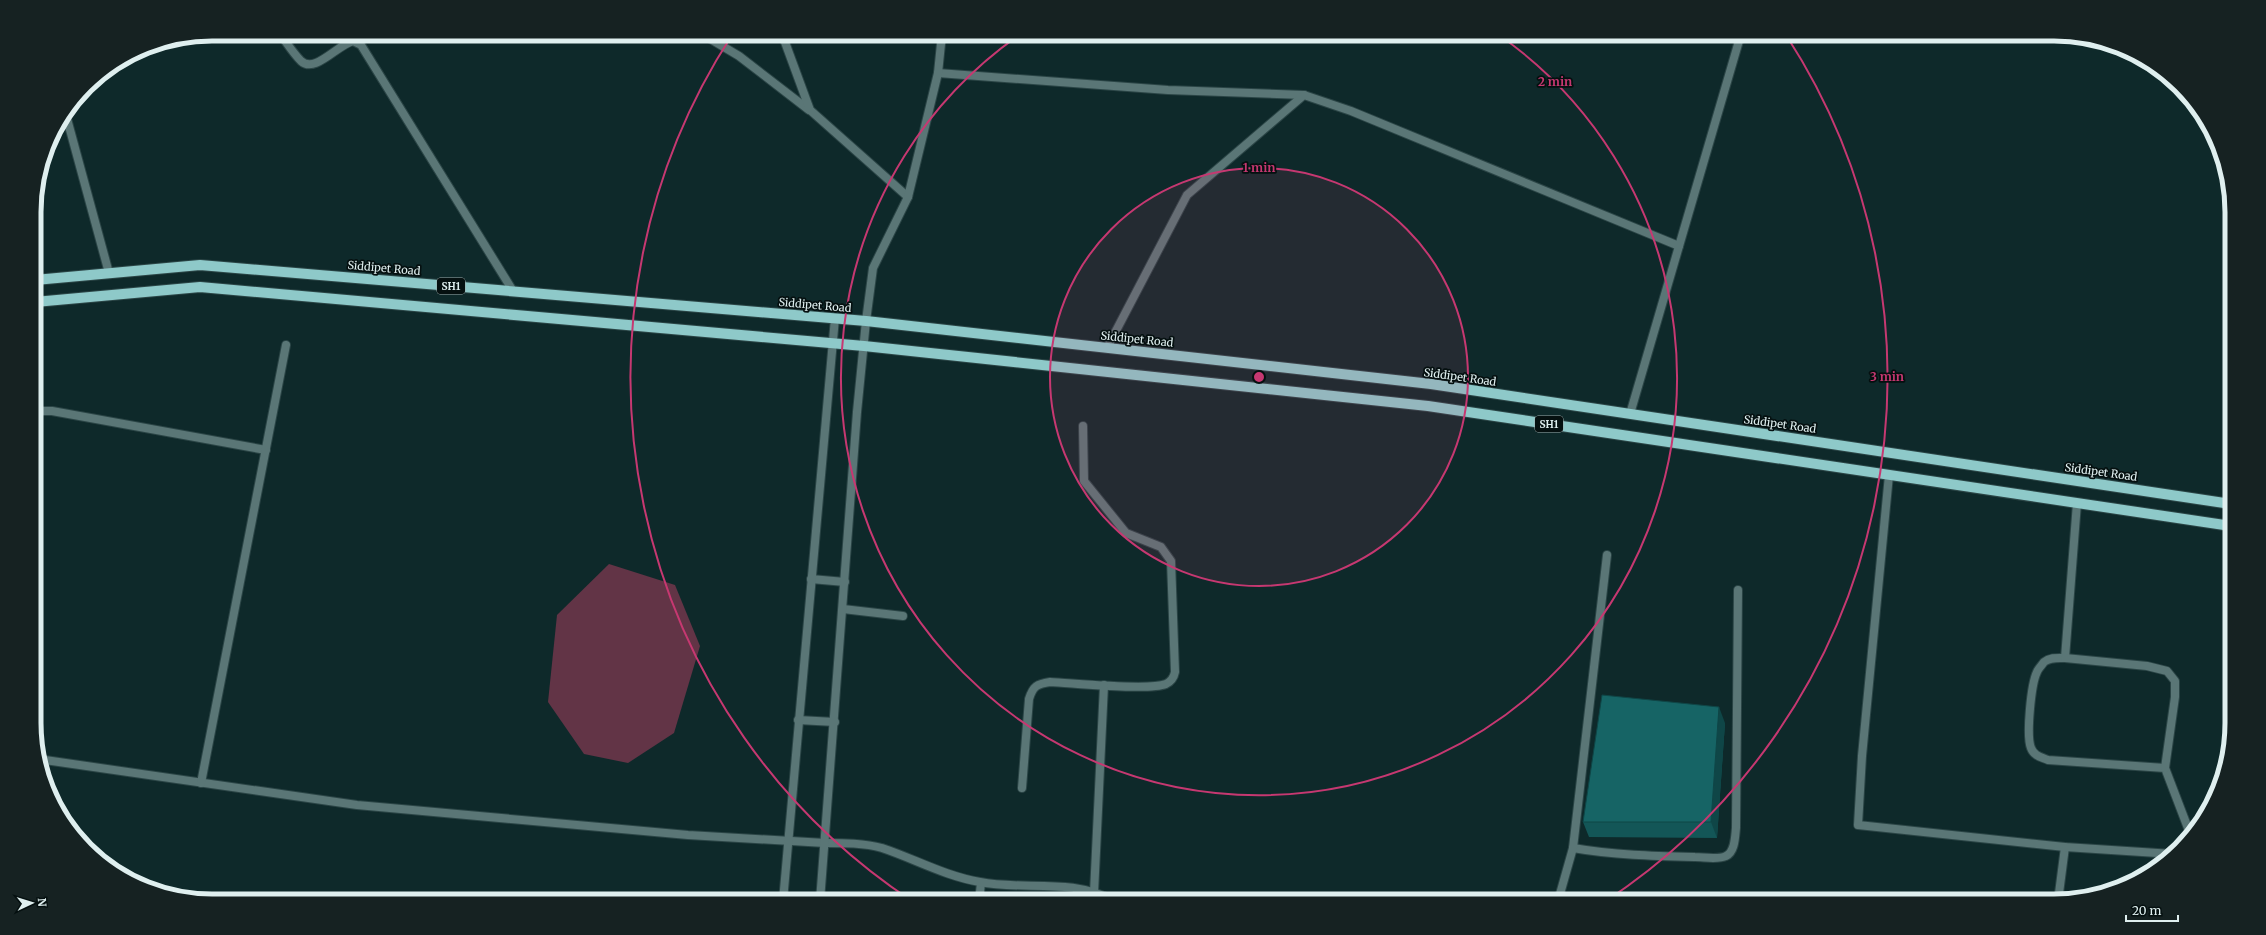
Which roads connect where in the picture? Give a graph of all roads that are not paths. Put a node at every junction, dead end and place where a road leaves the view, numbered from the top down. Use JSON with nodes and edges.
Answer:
{"nodes":[{"id":1,"x":286,"y":41,"type":"edge"},
{"id":2,"x":353,"y":41,"type":"edge"},
{"id":3,"x":353,"y":41,"type":"edge"},
{"id":4,"x":714,"y":41,"type":"edge"},
{"id":5,"x":785,"y":41,"type":"edge"},
{"id":6,"x":941,"y":41,"type":"edge"},
{"id":7,"x":1739,"y":41,"type":"edge"},
{"id":8,"x":938,"y":73,"type":"junction"},
{"id":9,"x":1304,"y":95,"type":"junction"},
{"id":10,"x":810,"y":110,"type":"junction"},
{"id":11,"x":68,"y":121,"type":"edge"},
{"id":12,"x":908,"y":197,"type":"junction"},
{"id":13,"x":1679,"y":246,"type":"junction"},
{"id":14,"x":109,"y":273,"type":"junction"},
{"id":15,"x":41,"y":279,"type":"edge"},
{"id":16,"x":513,"y":291,"type":"junction"},
{"id":17,"x":41,"y":301,"type":"edge"},
{"id":18,"x":835,"y":318,"type":"junction"},
{"id":19,"x":866,"y":321,"type":"junction"},
{"id":20,"x":832,"y":343,"type":"junction"},
{"id":21,"x":286,"y":344,"type":"dead end"},
{"id":22,"x":864,"y":346,"type":"junction"},
{"id":23,"x":1107,"y":348,"type":"junction"},
{"id":24,"x":41,"y":411,"type":"edge"},
{"id":25,"x":1630,"y":414,"type":"junction"},
{"id":26,"x":1083,"y":426,"type":"dead end"},
{"id":27,"x":266,"y":450,"type":"junction"},
{"id":28,"x":1889,"y":475,"type":"junction"},
{"id":29,"x":2077,"y":503,"type":"junction"},
{"id":30,"x":2225,"y":503,"type":"edge"},
{"id":31,"x":2225,"y":525,"type":"edge"},
{"id":32,"x":1607,"y":555,"type":"dead end"},
{"id":33,"x":811,"y":579,"type":"junction"},
{"id":34,"x":845,"y":582,"type":"junction"},
{"id":35,"x":1738,"y":590,"type":"dead end"},
{"id":36,"x":843,"y":609,"type":"junction"},
{"id":37,"x":903,"y":616,"type":"dead end"},
{"id":38,"x":2065,"y":658,"type":"junction"},
{"id":39,"x":1104,"y":685,"type":"junction"},
{"id":40,"x":798,"y":720,"type":"junction"},
{"id":41,"x":835,"y":722,"type":"junction"},
{"id":42,"x":45,"y":760,"type":"edge"},
{"id":43,"x":2165,"y":768,"type":"junction"},
{"id":44,"x":201,"y":783,"type":"junction"},
{"id":45,"x":1022,"y":788,"type":"dead end"},
{"id":46,"x":2188,"y":829,"type":"edge"},
{"id":47,"x":788,"y":841,"type":"junction"},
{"id":48,"x":825,"y":843,"type":"junction"},
{"id":49,"x":2065,"y":847,"type":"junction"},
{"id":50,"x":1573,"y":848,"type":"junction"},
{"id":51,"x":2165,"y":853,"type":"edge"},
{"id":52,"x":981,"y":883,"type":"junction"},
{"id":53,"x":1094,"y":893,"type":"joint"},
{"id":54,"x":784,"y":894,"type":"edge"},
{"id":55,"x":821,"y":894,"type":"edge"},
{"id":56,"x":980,"y":894,"type":"edge"},
{"id":57,"x":1560,"y":894,"type":"edge"},
{"id":58,"x":2059,"y":894,"type":"edge"}],
"edges":[{"from":1,"to":2,"type":"street"},
{"from":3,"to":16,"type":"street"},
{"from":4,"to":10,"type":"street"},
{"from":5,"to":10,"type":"street"},
{"from":6,"to":8,"type":"street"},
{"from":7,"to":13,"type":"street"},
{"from":8,"to":9,"type":"street"},
{"from":8,"to":12,"type":"street"},
{"from":9,"to":13,"type":"street"},
{"from":9,"to":23,"type":"street"},
{"from":10,"to":12,"type":"street"},
{"from":11,"to":14,"type":"street"},
{"from":12,"to":19,"type":"street"},
{"from":13,"to":25,"type":"street"},
{"from":14,"to":15,"type":"main road","name":"Siddipet Road","number":"SH1"},
{"from":14,"to":16,"type":"main road","name":"Siddipet Road","number":"SH1"},
{"from":16,"to":18,"type":"main road","name":"Siddipet Road","number":"SH1"},
{"from":17,"to":20,"type":"main road","number":"SH1"},
{"from":18,"to":19,"type":"main road","name":"Siddipet Road","number":"SH1"},
{"from":18,"to":20,"type":"street"},
{"from":19,"to":22,"type":"street"},
{"from":19,"to":23,"type":"main road","name":"Siddipet Road","number":"SH1"},
{"from":20,"to":22,"type":"main road","number":"SH1"},
{"from":20,"to":33,"type":"street"},
{"from":21,"to":27,"type":"street"},
{"from":22,"to":28,"type":"main road","number":"SH1"},
{"from":22,"to":34,"type":"street"},
{"from":23,"to":25,"type":"main road","name":"Siddipet Road","number":"SH1"},
{"from":24,"to":27,"type":"street"},
{"from":25,"to":30,"type":"main road","name":"Siddipet Road","number":"SH1"},
{"from":26,"to":39,"type":"street"},
{"from":27,"to":44,"type":"street"},
{"from":28,"to":29,"type":"main road","number":"SH1"},
{"from":28,"to":49,"type":"street"},
{"from":29,"to":31,"type":"main road","number":"SH1"},
{"from":29,"to":38,"type":"street"},
{"from":32,"to":50,"type":"street"},
{"from":33,"to":34,"type":"street"},
{"from":33,"to":40,"type":"street"},
{"from":34,"to":36,"type":"street"},
{"from":35,"to":50,"type":"street"},
{"from":36,"to":37,"type":"street"},
{"from":36,"to":41,"type":"street"},
{"from":38,"to":43,"type":"street"},
{"from":38,"to":43,"type":"street"},
{"from":39,"to":45,"type":"street"},
{"from":39,"to":53,"type":"street"},
{"from":40,"to":41,"type":"street"},
{"from":40,"to":47,"type":"street"},
{"from":41,"to":48,"type":"street"},
{"from":42,"to":44,"type":"street"},
{"from":43,"to":46,"type":"street"},
{"from":44,"to":47,"type":"street"},
{"from":47,"to":48,"type":"street"},
{"from":47,"to":54,"type":"street"},
{"from":48,"to":52,"type":"street"},
{"from":48,"to":55,"type":"street"},
{"from":49,"to":51,"type":"street"},
{"from":49,"to":58,"type":"street"},
{"from":50,"to":57,"type":"street"},
{"from":52,"to":53,"type":"street"},
{"from":52,"to":56,"type":"street"}]}
